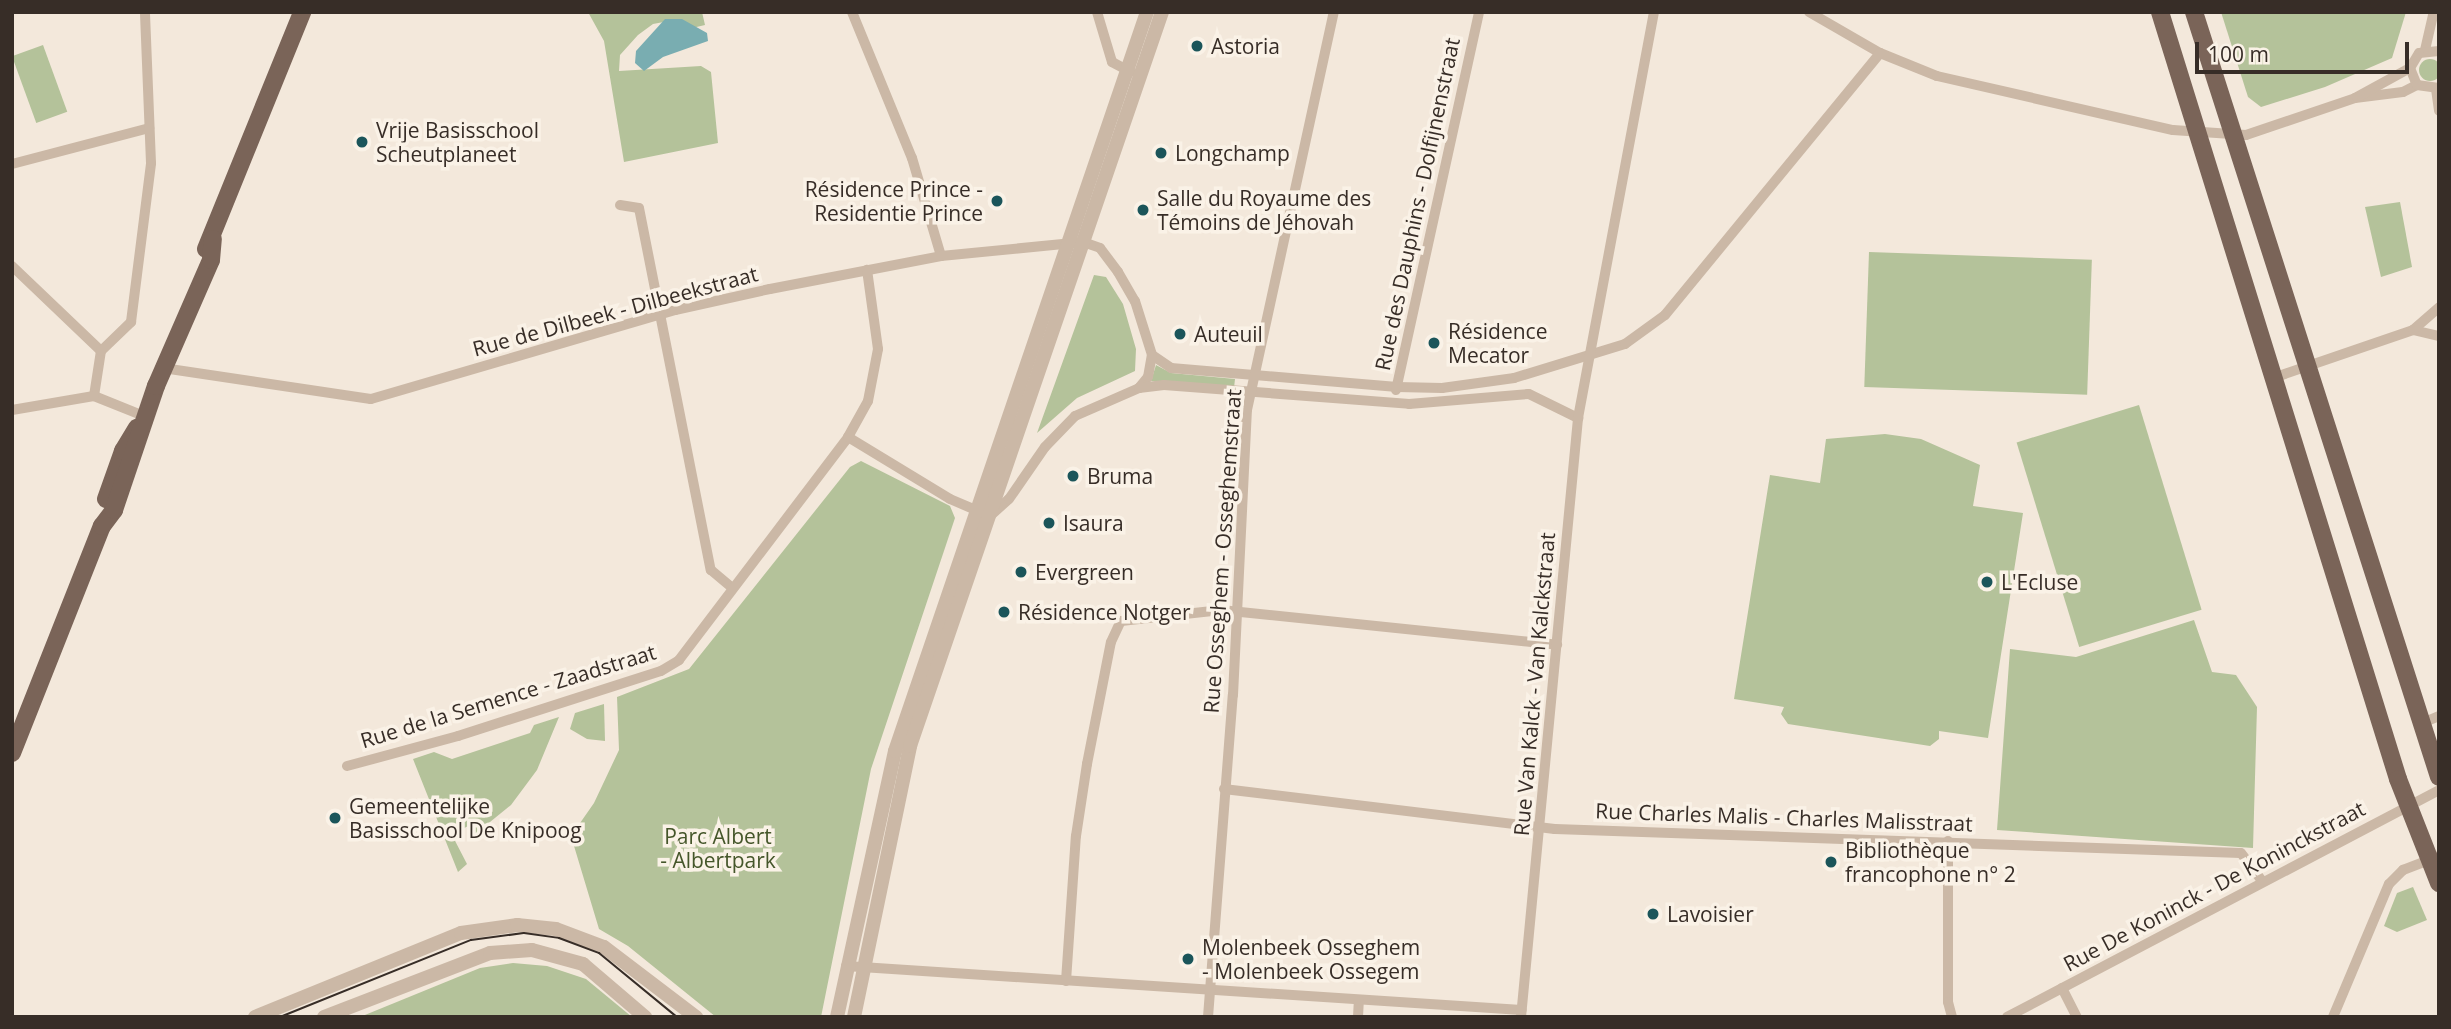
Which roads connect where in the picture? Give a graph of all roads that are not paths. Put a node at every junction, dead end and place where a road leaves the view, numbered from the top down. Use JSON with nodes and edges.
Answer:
{"nodes":[{"id":1,"x":145,"y":12,"type":"edge"},
{"id":2,"x":302,"y":12,"type":"edge"},
{"id":3,"x":852,"y":12,"type":"edge"},
{"id":4,"x":1097,"y":12,"type":"edge"},
{"id":5,"x":1147,"y":12,"type":"edge"},
{"id":6,"x":1162,"y":12,"type":"edge"},
{"id":7,"x":1334,"y":12,"type":"edge"},
{"id":8,"x":1479,"y":12,"type":"edge"},
{"id":9,"x":1654,"y":12,"type":"edge"},
{"id":10,"x":1808,"y":12,"type":"edge"},
{"id":11,"x":2160,"y":12,"type":"edge"},
{"id":12,"x":2194,"y":12,"type":"edge"},
{"id":13,"x":2434,"y":12,"type":"edge"},
{"id":14,"x":1819,"y":16,"type":"edge"},
{"id":15,"x":2435,"y":47,"type":"edge"},
{"id":16,"x":1880,"y":53,"type":"junction"},
{"id":17,"x":2410,"y":68,"type":"junction"},
{"id":18,"x":1133,"y":73,"type":"junction"},
{"id":19,"x":2417,"y":85,"type":"junction"},
{"id":20,"x":2437,"y":88,"type":"edge"},
{"id":21,"x":2355,"y":99,"type":"junction"},
{"id":22,"x":2439,"y":111,"type":"edge"},
{"id":23,"x":149,"y":128,"type":"junction"},
{"id":24,"x":2197,"y":132,"type":"junction"},
{"id":25,"x":2232,"y":134,"type":"junction"},
{"id":26,"x":12,"y":164,"type":"edge"},
{"id":27,"x":620,"y":205,"type":"dead end"},
{"id":28,"x":1083,"y":242,"type":"junction"},
{"id":29,"x":1065,"y":244,"type":"junction"},
{"id":30,"x":941,"y":256,"type":"junction"},
{"id":31,"x":12,"y":266,"type":"edge"},
{"id":32,"x":867,"y":270,"type":"junction"},
{"id":33,"x":2439,"y":307,"type":"edge"},
{"id":34,"x":659,"y":315,"type":"junction"},
{"id":35,"x":2413,"y":330,"type":"junction"},
{"id":36,"x":2439,"y":336,"type":"edge"},
{"id":37,"x":101,"y":351,"type":"junction"},
{"id":38,"x":1152,"y":355,"type":"junction"},
{"id":39,"x":1587,"y":356,"type":"junction"},
{"id":40,"x":2306,"y":367,"type":"junction"},
{"id":41,"x":163,"y":368,"type":"junction"},
{"id":42,"x":1254,"y":376,"type":"junction"},
{"id":43,"x":2276,"y":377,"type":"junction"},
{"id":44,"x":1397,"y":387,"type":"junction"},
{"id":45,"x":1139,"y":388,"type":"junction"},
{"id":46,"x":1250,"y":394,"type":"junction"},
{"id":47,"x":94,"y":396,"type":"junction"},
{"id":48,"x":1394,"y":404,"type":"junction"},
{"id":49,"x":12,"y":410,"type":"edge"},
{"id":50,"x":144,"y":416,"type":"junction"},
{"id":51,"x":1578,"y":418,"type":"junction"},
{"id":52,"x":848,"y":438,"type":"junction"},
{"id":53,"x":983,"y":513,"type":"junction"},
{"id":54,"x":732,"y":587,"type":"junction"},
{"id":55,"x":1237,"y":612,"type":"junction"},
{"id":56,"x":1557,"y":645,"type":"junction"},
{"id":57,"x":928,"y":673,"type":"junction"},
{"id":58,"x":2439,"y":716,"type":"edge"},
{"id":59,"x":2420,"y":724,"type":"junction"},
{"id":60,"x":12,"y":753,"type":"edge"},
{"id":61,"x":347,"y":766,"type":"dead end"},
{"id":62,"x":2439,"y":777,"type":"edge"},
{"id":63,"x":1224,"y":789,"type":"junction"},
{"id":64,"x":2439,"y":790,"type":"edge"},
{"id":65,"x":2409,"y":806,"type":"junction"},
{"id":66,"x":1540,"y":828,"type":"junction"},
{"id":67,"x":1948,"y":841,"type":"junction"},
{"id":68,"x":2434,"y":858,"type":"edge"},
{"id":69,"x":2263,"y":882,"type":"junction"},
{"id":70,"x":2439,"y":883,"type":"edge"},
{"id":71,"x":846,"y":966,"type":"junction"},
{"id":72,"x":863,"y":968,"type":"junction"},
{"id":73,"x":1066,"y":981,"type":"junction"},
{"id":74,"x":2062,"y":988,"type":"junction"},
{"id":75,"x":1210,"y":989,"type":"junction"},
{"id":76,"x":1359,"y":1000,"type":"junction"},
{"id":77,"x":1522,"y":1014,"type":"edge"},
{"id":78,"x":254,"y":1017,"type":"edge"},
{"id":79,"x":324,"y":1017,"type":"edge"},
{"id":80,"x":645,"y":1017,"type":"edge"},
{"id":81,"x":696,"y":1017,"type":"edge"},
{"id":82,"x":836,"y":1017,"type":"edge"},
{"id":83,"x":854,"y":1017,"type":"edge"},
{"id":84,"x":1208,"y":1017,"type":"edge"},
{"id":85,"x":1357,"y":1017,"type":"edge"},
{"id":86,"x":1952,"y":1017,"type":"edge"},
{"id":87,"x":2007,"y":1017,"type":"edge"},
{"id":88,"x":2077,"y":1017,"type":"edge"},
{"id":89,"x":2333,"y":1017,"type":"edge"}],
"edges":[{"from":1,"to":23,"type":"street"},
{"from":2,"to":41,"type":"main road"},
{"from":3,"to":30,"type":"street"},
{"from":4,"to":18,"type":"street"},
{"from":5,"to":18,"type":"street"},
{"from":6,"to":18,"type":"street"},
{"from":7,"to":42,"type":"street","name":"Rue Osseghem - Osseghemstraat"},
{"from":8,"to":44,"type":"street","name":"Rue des Dauphins - Dolfijnenstraat"},
{"from":9,"to":39,"type":"street","name":"Rue Van Kalck - Van Kalckstraat"},
{"from":10,"to":14,"type":"street"},
{"from":11,"to":24,"type":"main road"},
{"from":12,"to":25,"type":"main road"},
{"from":13,"to":15,"type":"street"},
{"from":14,"to":16,"type":"street"},
{"from":15,"to":17,"type":"street"},
{"from":16,"to":24,"type":"street"},
{"from":16,"to":39,"type":"street"},
{"from":17,"to":19,"type":"street"},
{"from":17,"to":21,"type":"street"},
{"from":18,"to":28,"type":"street"},
{"from":18,"to":29,"type":"street"},
{"from":19,"to":20,"type":"street"},
{"from":19,"to":21,"type":"street"},
{"from":20,"to":22,"type":"street"},
{"from":21,"to":25,"type":"street"},
{"from":23,"to":26,"type":"street"},
{"from":23,"to":37,"type":"street"},
{"from":24,"to":25,"type":"street"},
{"from":24,"to":43,"type":"main road"},
{"from":25,"to":40,"type":"main road"},
{"from":27,"to":34,"type":"street"},
{"from":28,"to":29,"type":"street","name":"Rue de Dilbeek - Dilbeekstraat"},
{"from":28,"to":38,"type":"street"},
{"from":28,"to":53,"type":"street"},
{"from":29,"to":30,"type":"street","name":"Rue de Dilbeek - Dilbeekstraat"},
{"from":29,"to":53,"type":"street"},
{"from":30,"to":32,"type":"street","name":"Rue de Dilbeek - Dilbeekstraat"},
{"from":31,"to":37,"type":"street"},
{"from":32,"to":34,"type":"street","name":"Rue de Dilbeek - Dilbeekstraat"},
{"from":32,"to":52,"type":"street","name":"Rue de la Semence - Zaadstraat"},
{"from":33,"to":35,"type":"street"},
{"from":34,"to":41,"type":"street","name":"Rue de Dilbeek - Dilbeekstraat"},
{"from":34,"to":54,"type":"street"},
{"from":35,"to":36,"type":"street"},
{"from":35,"to":40,"type":"street"},
{"from":37,"to":47,"type":"street"},
{"from":38,"to":42,"type":"street"},
{"from":38,"to":45,"type":"street"},
{"from":39,"to":44,"type":"street"},
{"from":39,"to":51,"type":"street","name":"Rue Van Kalck - Van Kalckstraat"},
{"from":40,"to":43,"type":"street"},
{"from":40,"to":59,"type":"main road"},
{"from":41,"to":50,"type":"main road"},
{"from":42,"to":44,"type":"street"},
{"from":42,"to":46,"type":"street","name":"Rue Osseghem - Osseghemstraat"},
{"from":43,"to":65,"type":"main road"},
{"from":44,"to":48,"type":"street","name":"Rue des Dauphins - Dolfijnenstraat"},
{"from":45,"to":46,"type":"street"},
{"from":45,"to":53,"type":"street"},
{"from":46,"to":48,"type":"street"},
{"from":46,"to":55,"type":"street","name":"Rue Osseghem - Osseghemstraat"},
{"from":47,"to":49,"type":"street"},
{"from":47,"to":50,"type":"street"},
{"from":48,"to":51,"type":"street"},
{"from":50,"to":60,"type":"main road"},
{"from":51,"to":56,"type":"street","name":"Rue Van Kalck - Van Kalckstraat"},
{"from":52,"to":53,"type":"street"},
{"from":52,"to":54,"type":"street","name":"Rue de la Semence - Zaadstraat"},
{"from":53,"to":57,"type":"street"},
{"from":54,"to":61,"type":"street","name":"Rue de la Semence - Zaadstraat"},
{"from":55,"to":56,"type":"street"},
{"from":55,"to":63,"type":"street","name":"Rue Osseghem - Osseghemstraat"},
{"from":55,"to":73,"type":"street"},
{"from":56,"to":66,"type":"street","name":"Rue Van Kalck - Van Kalckstraat"},
{"from":57,"to":71,"type":"street"},
{"from":57,"to":72,"type":"street"},
{"from":58,"to":59,"type":"street"},
{"from":59,"to":62,"type":"main road"},
{"from":63,"to":66,"type":"street","name":"Rue Charles Malis - Charles Malisstraat"},
{"from":63,"to":75,"type":"street","name":"Rue Osseghem - Osseghemstraat"},
{"from":64,"to":65,"type":"street","name":"Rue De Koninck - De Koninckstraat"},
{"from":65,"to":68,"type":"main road"},
{"from":65,"to":69,"type":"street","name":"Rue De Koninck - De Koninckstraat"},
{"from":66,"to":67,"type":"street","name":"Rue Charles Malis - Charles Malisstraat"},
{"from":66,"to":77,"type":"street","name":"Rue Van Kalck - Van Kalckstraat"},
{"from":67,"to":69,"type":"street","name":"Rue Charles Malis - Charles Malisstraat"},
{"from":67,"to":86,"type":"street"},
{"from":68,"to":70,"type":"main road"},
{"from":68,"to":89,"type":"street"},
{"from":69,"to":74,"type":"street","name":"Rue De Koninck - De Koninckstraat"},
{"from":71,"to":72,"type":"street"},
{"from":71,"to":82,"type":"street"},
{"from":72,"to":73,"type":"street"},
{"from":72,"to":83,"type":"street"},
{"from":73,"to":75,"type":"street"},
{"from":74,"to":87,"type":"street","name":"Rue De Koninck - De Koninckstraat"},
{"from":74,"to":88,"type":"street"},
{"from":75,"to":76,"type":"street"},
{"from":75,"to":84,"type":"street","name":"Rue Osseghem - Osseghemstraat"},
{"from":76,"to":77,"type":"street"},
{"from":76,"to":85,"type":"street"},
{"from":78,"to":81,"type":"street"},
{"from":79,"to":80,"type":"street"}]}
